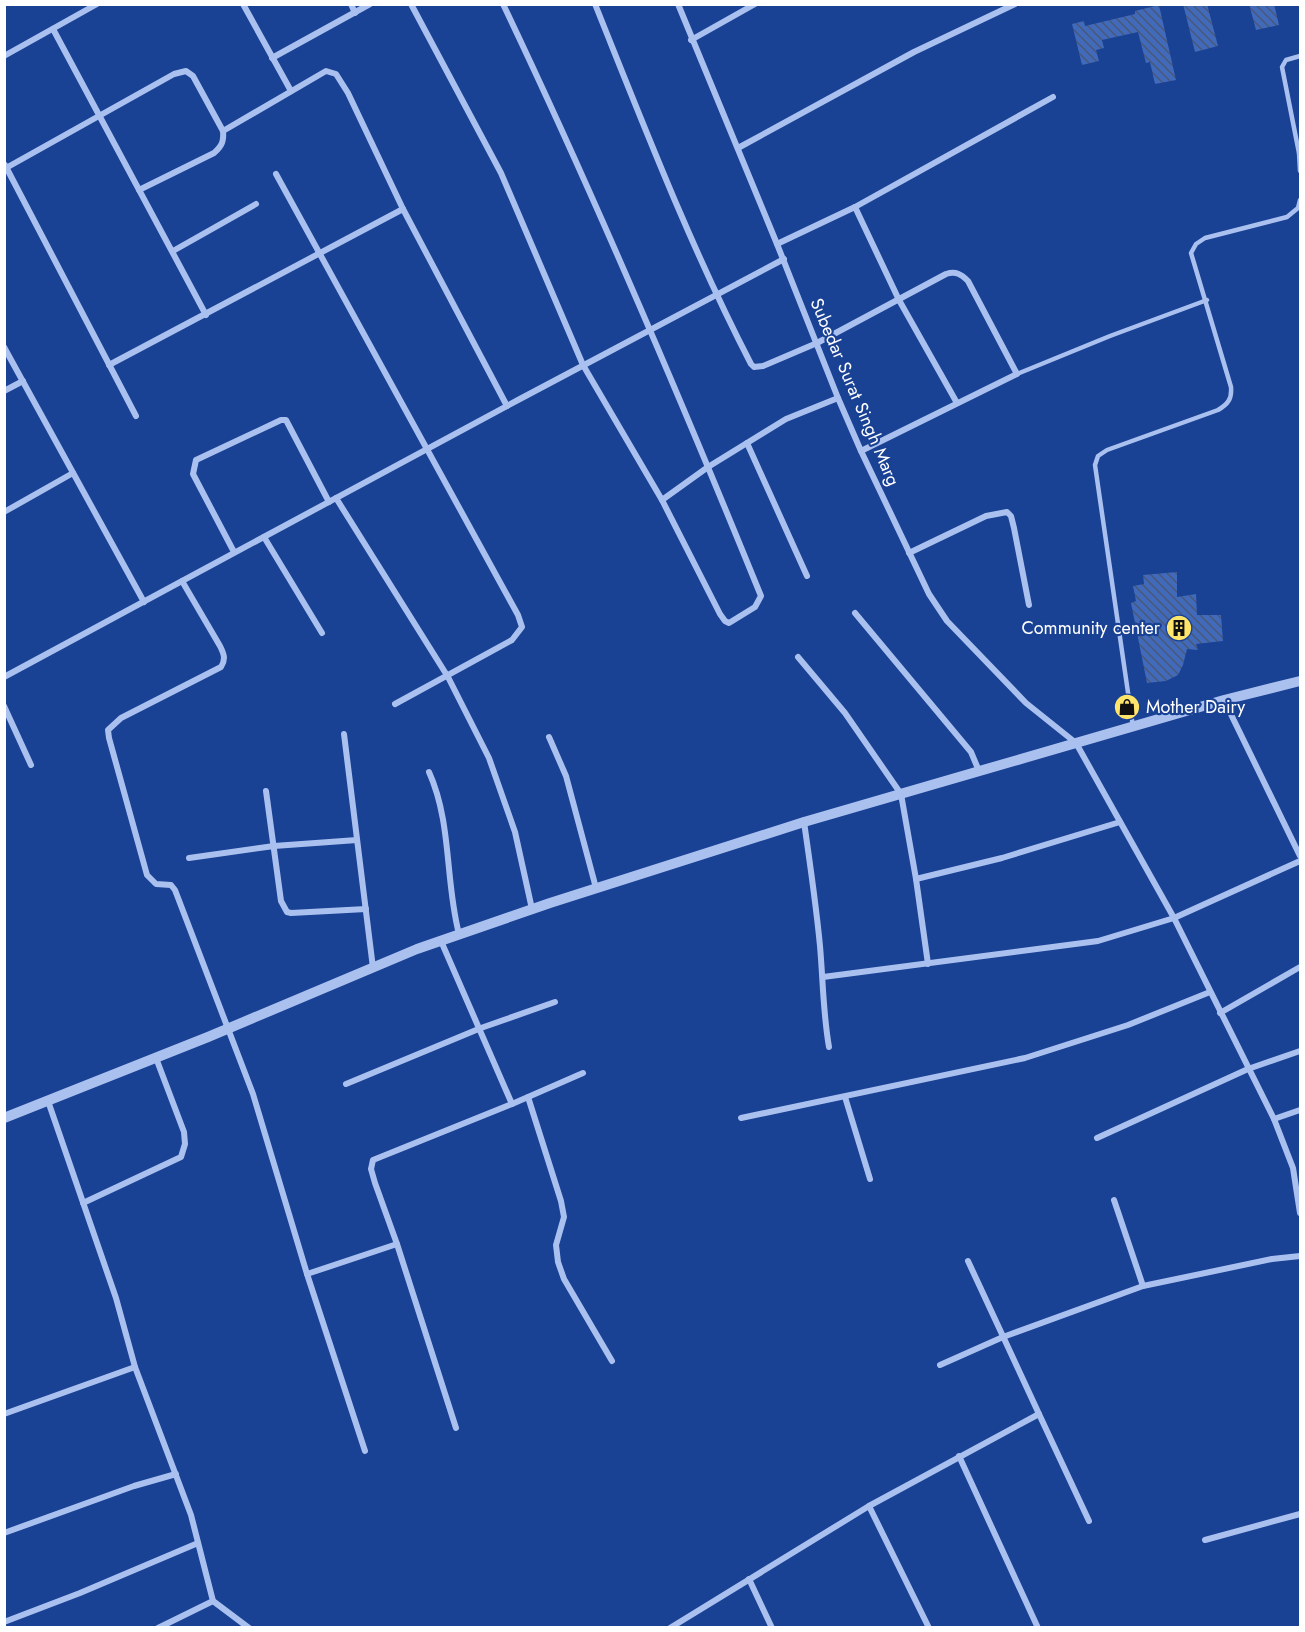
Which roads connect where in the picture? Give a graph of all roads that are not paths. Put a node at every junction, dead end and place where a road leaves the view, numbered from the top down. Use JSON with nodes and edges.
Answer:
{"nodes":[{"id":1,"x":97,"y":4,"type":"edge"},
{"id":2,"x":243,"y":4,"type":"edge"},
{"id":3,"x":351,"y":4,"type":"edge"},
{"id":4,"x":370,"y":4,"type":"edge"},
{"id":5,"x":411,"y":4,"type":"edge"},
{"id":6,"x":503,"y":4,"type":"edge"},
{"id":7,"x":595,"y":4,"type":"edge"},
{"id":8,"x":678,"y":4,"type":"edge"},
{"id":9,"x":755,"y":4,"type":"edge"},
{"id":10,"x":1015,"y":4,"type":"edge"},
{"id":11,"x":355,"y":13,"type":"junction"},
{"id":12,"x":53,"y":29,"type":"junction"},
{"id":13,"x":691,"y":39,"type":"junction"},
{"id":14,"x":4,"y":56,"type":"edge"},
{"id":15,"x":1300,"y":56,"type":"edge"},
{"id":16,"x":272,"y":58,"type":"junction"},
{"id":17,"x":291,"y":91,"type":"junction"},
{"id":18,"x":1053,"y":97,"type":"dead end"},
{"id":19,"x":100,"y":117,"type":"junction"},
{"id":20,"x":223,"y":131,"type":"junction"},
{"id":21,"x":738,"y":148,"type":"junction"},
{"id":22,"x":1300,"y":153,"type":"edge"},
{"id":23,"x":5,"y":166,"type":"edge"},
{"id":24,"x":1300,"y":171,"type":"edge"},
{"id":25,"x":276,"y":174,"type":"dead end"},
{"id":26,"x":139,"y":190,"type":"junction"},
{"id":27,"x":1300,"y":200,"type":"edge"},
{"id":28,"x":256,"y":204,"type":"dead end"},
{"id":29,"x":855,"y":207,"type":"junction"},
{"id":30,"x":403,"y":209,"type":"junction"},
{"id":31,"x":777,"y":244,"type":"junction"},
{"id":32,"x":173,"y":251,"type":"junction"},
{"id":33,"x":320,"y":254,"type":"junction"},
{"id":34,"x":784,"y":259,"type":"junction"},
{"id":35,"x":716,"y":295,"type":"junction"},
{"id":36,"x":899,"y":300,"type":"junction"},
{"id":37,"x":1207,"y":300,"type":"junction"},
{"id":38,"x":206,"y":315,"type":"junction"},
{"id":39,"x":650,"y":330,"type":"junction"},
{"id":40,"x":817,"y":343,"type":"junction"},
{"id":41,"x":4,"y":346,"type":"edge"},
{"id":42,"x":109,"y":365,"type":"junction"},
{"id":43,"x":583,"y":365,"type":"junction"},
{"id":44,"x":1017,"y":374,"type":"junction"},
{"id":45,"x":23,"y":381,"type":"junction"},
{"id":46,"x":4,"y":391,"type":"edge"},
{"id":47,"x":838,"y":398,"type":"junction"},
{"id":48,"x":957,"y":403,"type":"junction"},
{"id":49,"x":507,"y":406,"type":"junction"},
{"id":50,"x":136,"y":416,"type":"dead end"},
{"id":51,"x":747,"y":443,"type":"junction"},
{"id":52,"x":427,"y":449,"type":"junction"},
{"id":53,"x":861,"y":451,"type":"junction"},
{"id":54,"x":708,"y":467,"type":"junction"},
{"id":55,"x":73,"y":473,"type":"junction"},
{"id":56,"x":336,"y":498,"type":"junction"},
{"id":57,"x":662,"y":500,"type":"junction"},
{"id":58,"x":329,"y":502,"type":"junction"},
{"id":59,"x":4,"y":512,"type":"edge"},
{"id":60,"x":264,"y":537,"type":"junction"},
{"id":61,"x":234,"y":552,"type":"junction"},
{"id":62,"x":909,"y":553,"type":"junction"},
{"id":63,"x":807,"y":576,"type":"dead end"},
{"id":64,"x":182,"y":581,"type":"junction"},
{"id":65,"x":144,"y":602,"type":"junction"},
{"id":66,"x":1029,"y":605,"type":"dead end"},
{"id":67,"x":855,"y":613,"type":"dead end"},
{"id":68,"x":322,"y":633,"type":"dead end"},
{"id":69,"x":798,"y":657,"type":"dead end"},
{"id":70,"x":4,"y":677,"type":"edge"},
{"id":71,"x":448,"y":677,"type":"junction"},
{"id":72,"x":1300,"y":681,"type":"edge"},
{"id":73,"x":1224,"y":700,"type":"junction"},
{"id":74,"x":395,"y":704,"type":"dead end"},
{"id":75,"x":4,"y":706,"type":"edge"},
{"id":76,"x":1133,"y":726,"type":"junction"},
{"id":77,"x":344,"y":734,"type":"dead end"},
{"id":78,"x":549,"y":736,"type":"dead end"},
{"id":79,"x":1076,"y":743,"type":"junction"},
{"id":80,"x":31,"y":765,"type":"dead end"},
{"id":81,"x":979,"y":771,"type":"junction"},
{"id":82,"x":429,"y":772,"type":"dead end"},
{"id":83,"x":266,"y":791,"type":"dead end"},
{"id":84,"x":902,"y":794,"type":"junction"},
{"id":85,"x":804,"y":822,"type":"junction"},
{"id":86,"x":1120,"y":822,"type":"junction"},
{"id":87,"x":357,"y":840,"type":"junction"},
{"id":88,"x":274,"y":846,"type":"junction"},
{"id":89,"x":1300,"y":856,"type":"edge"},
{"id":90,"x":189,"y":858,"type":"dead end"},
{"id":91,"x":1300,"y":861,"type":"edge"},
{"id":92,"x":916,"y":879,"type":"junction"},
{"id":93,"x":596,"y":888,"type":"junction"},
{"id":94,"x":366,"y":909,"type":"junction"},
{"id":95,"x":532,"y":909,"type":"junction"},
{"id":96,"x":1174,"y":918,"type":"junction"},
{"id":97,"x":459,"y":934,"type":"junction"},
{"id":98,"x":441,"y":941,"type":"junction"},
{"id":99,"x":928,"y":964,"type":"junction"},
{"id":100,"x":1300,"y":967,"type":"edge"},
{"id":101,"x":373,"y":968,"type":"junction"},
{"id":102,"x":823,"y":978,"type":"junction"},
{"id":103,"x":1210,"y":992,"type":"junction"},
{"id":104,"x":555,"y":1002,"type":"dead end"},
{"id":105,"x":1220,"y":1013,"type":"junction"},
{"id":106,"x":481,"y":1028,"type":"junction"},
{"id":107,"x":228,"y":1029,"type":"junction"},
{"id":108,"x":829,"y":1047,"type":"dead end"},
{"id":109,"x":1300,"y":1051,"type":"edge"},
{"id":110,"x":156,"y":1058,"type":"junction"},
{"id":111,"x":1248,"y":1069,"type":"junction"},
{"id":112,"x":583,"y":1072,"type":"dead end"},
{"id":113,"x":346,"y":1084,"type":"dead end"},
{"id":114,"x":845,"y":1096,"type":"junction"},
{"id":115,"x":528,"y":1097,"type":"junction"},
{"id":116,"x":48,"y":1101,"type":"junction"},
{"id":117,"x":512,"y":1104,"type":"junction"},
{"id":118,"x":1300,"y":1110,"type":"edge"},
{"id":119,"x":4,"y":1118,"type":"edge"},
{"id":120,"x":741,"y":1118,"type":"dead end"},
{"id":121,"x":1274,"y":1119,"type":"junction"},
{"id":122,"x":1097,"y":1138,"type":"dead end"},
{"id":123,"x":870,"y":1179,"type":"dead end"},
{"id":124,"x":1114,"y":1200,"type":"dead end"},
{"id":125,"x":83,"y":1203,"type":"junction"},
{"id":126,"x":1300,"y":1213,"type":"edge"},
{"id":127,"x":397,"y":1244,"type":"junction"},
{"id":128,"x":1300,"y":1256,"type":"edge"},
{"id":129,"x":968,"y":1261,"type":"dead end"},
{"id":130,"x":307,"y":1274,"type":"junction"},
{"id":131,"x":1143,"y":1286,"type":"junction"},
{"id":132,"x":1004,"y":1337,"type":"junction"},
{"id":133,"x":612,"y":1361,"type":"dead end"},
{"id":134,"x":940,"y":1365,"type":"dead end"},
{"id":135,"x":135,"y":1367,"type":"junction"},
{"id":136,"x":4,"y":1414,"type":"edge"},
{"id":137,"x":1039,"y":1414,"type":"junction"},
{"id":138,"x":456,"y":1428,"type":"dead end"},
{"id":139,"x":365,"y":1451,"type":"dead end"},
{"id":140,"x":959,"y":1456,"type":"junction"},
{"id":141,"x":176,"y":1474,"type":"junction"},
{"id":142,"x":869,"y":1506,"type":"junction"},
{"id":143,"x":1300,"y":1514,"type":"edge"},
{"id":144,"x":1089,"y":1521,"type":"dead end"},
{"id":145,"x":4,"y":1533,"type":"edge"},
{"id":146,"x":1205,"y":1540,"type":"dead end"},
{"id":147,"x":198,"y":1544,"type":"junction"},
{"id":148,"x":749,"y":1579,"type":"junction"},
{"id":149,"x":213,"y":1601,"type":"junction"},
{"id":150,"x":4,"y":1622,"type":"edge"},
{"id":151,"x":158,"y":1628,"type":"edge"},
{"id":152,"x":249,"y":1628,"type":"edge"},
{"id":153,"x":670,"y":1628,"type":"edge"},
{"id":154,"x":772,"y":1628,"type":"edge"},
{"id":155,"x":929,"y":1628,"type":"edge"},
{"id":156,"x":1038,"y":1628,"type":"edge"}],
"edges":[{"from":1,"to":12,"type":"street"},
{"from":2,"to":16,"type":"street"},
{"from":3,"to":11,"type":"street"},
{"from":4,"to":11,"type":"street"},
{"from":5,"to":43,"type":"street"},
{"from":6,"to":39,"type":"street"},
{"from":7,"to":35,"type":"street"},
{"from":8,"to":13,"type":"street","name":"Subedar Surat Singh Marg"},
{"from":9,"to":13,"type":"street"},
{"from":10,"to":21,"type":"street"},
{"from":11,"to":16,"type":"street"},
{"from":12,"to":14,"type":"street"},
{"from":12,"to":19,"type":"street"},
{"from":13,"to":21,"type":"street","name":"Subedar Surat Singh Marg"},
{"from":15,"to":22,"type":"lane"},
{"from":16,"to":17,"type":"street"},
{"from":17,"to":20,"type":"street"},
{"from":17,"to":30,"type":"street"},
{"from":18,"to":29,"type":"street"},
{"from":19,"to":20,"type":"street"},
{"from":19,"to":23,"type":"street"},
{"from":19,"to":26,"type":"street"},
{"from":20,"to":26,"type":"street"},
{"from":21,"to":31,"type":"street","name":"Subedar Surat Singh Marg"},
{"from":22,"to":24,"type":"lane"},
{"from":23,"to":42,"type":"street"},
{"from":25,"to":33,"type":"street"},
{"from":26,"to":32,"type":"street"},
{"from":27,"to":37,"type":"lane"},
{"from":28,"to":32,"type":"street"},
{"from":29,"to":31,"type":"street"},
{"from":29,"to":36,"type":"street"},
{"from":30,"to":33,"type":"street"},
{"from":30,"to":49,"type":"street"},
{"from":31,"to":34,"type":"street","name":"Subedar Surat Singh Marg"},
{"from":32,"to":38,"type":"street"},
{"from":33,"to":38,"type":"street"},
{"from":33,"to":52,"type":"street"},
{"from":34,"to":35,"type":"street"},
{"from":34,"to":40,"type":"street","name":"Subedar Surat Singh Marg"},
{"from":35,"to":39,"type":"street"},
{"from":35,"to":40,"type":"street"},
{"from":36,"to":40,"type":"street"},
{"from":36,"to":44,"type":"street"},
{"from":36,"to":48,"type":"street"},
{"from":37,"to":44,"type":"lane"},
{"from":37,"to":76,"type":"lane"},
{"from":38,"to":42,"type":"street"},
{"from":39,"to":43,"type":"street"},
{"from":39,"to":54,"type":"street"},
{"from":40,"to":47,"type":"street","name":"Subedar Surat Singh Marg"},
{"from":41,"to":45,"type":"street"},
{"from":42,"to":50,"type":"street"},
{"from":43,"to":49,"type":"street"},
{"from":43,"to":57,"type":"street"},
{"from":44,"to":48,"type":"street"},
{"from":45,"to":46,"type":"street"},
{"from":45,"to":55,"type":"street"},
{"from":47,"to":51,"type":"street"},
{"from":47,"to":53,"type":"street","name":"Subedar Surat Singh Marg"},
{"from":48,"to":53,"type":"street"},
{"from":49,"to":52,"type":"street"},
{"from":51,"to":54,"type":"street"},
{"from":51,"to":63,"type":"street"},
{"from":52,"to":56,"type":"street"},
{"from":52,"to":71,"type":"street"},
{"from":53,"to":62,"type":"street","name":"Subedar Surat Singh Marg"},
{"from":54,"to":57,"type":"street"},
{"from":54,"to":57,"type":"street"},
{"from":55,"to":59,"type":"street"},
{"from":55,"to":65,"type":"street"},
{"from":56,"to":58,"type":"street"},
{"from":56,"to":71,"type":"street"},
{"from":58,"to":60,"type":"street"},
{"from":58,"to":61,"type":"street"},
{"from":60,"to":61,"type":"street"},
{"from":60,"to":68,"type":"street"},
{"from":61,"to":64,"type":"street"},
{"from":62,"to":66,"type":"street"},
{"from":62,"to":79,"type":"street","name":"Subedar Surat Singh Marg"},
{"from":64,"to":65,"type":"street"},
{"from":64,"to":107,"type":"street"},
{"from":65,"to":70,"type":"street"},
{"from":67,"to":81,"type":"street"},
{"from":69,"to":84,"type":"street"},
{"from":71,"to":74,"type":"street"},
{"from":71,"to":95,"type":"street"},
{"from":72,"to":73,"type":"street"},
{"from":73,"to":76,"type":"street"},
{"from":73,"to":89,"type":"street"},
{"from":75,"to":80,"type":"street"},
{"from":76,"to":79,"type":"street"},
{"from":77,"to":87,"type":"street"},
{"from":78,"to":93,"type":"street"},
{"from":79,"to":81,"type":"street"},
{"from":79,"to":86,"type":"street"},
{"from":81,"to":84,"type":"street"},
{"from":82,"to":97,"type":"street"},
{"from":83,"to":88,"type":"street"},
{"from":84,"to":85,"type":"street"},
{"from":84,"to":92,"type":"street"},
{"from":85,"to":93,"type":"street"},
{"from":85,"to":102,"type":"street"},
{"from":86,"to":92,"type":"street"},
{"from":86,"to":96,"type":"street"},
{"from":87,"to":88,"type":"street"},
{"from":87,"to":94,"type":"street"},
{"from":88,"to":90,"type":"street"},
{"from":88,"to":94,"type":"street"},
{"from":91,"to":96,"type":"street"},
{"from":92,"to":99,"type":"street"},
{"from":93,"to":95,"type":"street"},
{"from":94,"to":101,"type":"street"},
{"from":95,"to":97,"type":"street"},
{"from":96,"to":99,"type":"street"},
{"from":96,"to":103,"type":"street"},
{"from":97,"to":98,"type":"street"},
{"from":98,"to":101,"type":"street"},
{"from":98,"to":106,"type":"street"},
{"from":99,"to":102,"type":"street"},
{"from":100,"to":105,"type":"street"},
{"from":101,"to":107,"type":"street"},
{"from":102,"to":108,"type":"street"},
{"from":103,"to":105,"type":"street"},
{"from":103,"to":114,"type":"street"},
{"from":104,"to":106,"type":"street"},
{"from":105,"to":111,"type":"street"},
{"from":106,"to":113,"type":"street"},
{"from":106,"to":117,"type":"street"},
{"from":107,"to":110,"type":"street"},
{"from":107,"to":130,"type":"street"},
{"from":109,"to":111,"type":"street"},
{"from":110,"to":116,"type":"street"},
{"from":110,"to":125,"type":"street"},
{"from":111,"to":121,"type":"street"},
{"from":111,"to":122,"type":"street"},
{"from":112,"to":115,"type":"street"},
{"from":114,"to":120,"type":"street"},
{"from":114,"to":123,"type":"street"},
{"from":115,"to":117,"type":"street"},
{"from":115,"to":133,"type":"street"},
{"from":116,"to":119,"type":"street"},
{"from":116,"to":125,"type":"street"},
{"from":117,"to":127,"type":"street"},
{"from":118,"to":121,"type":"street"},
{"from":121,"to":126,"type":"street"},
{"from":124,"to":131,"type":"street"},
{"from":125,"to":135,"type":"street"},
{"from":127,"to":130,"type":"street"},
{"from":127,"to":138,"type":"street"},
{"from":128,"to":131,"type":"street"},
{"from":129,"to":132,"type":"street"},
{"from":130,"to":139,"type":"street"},
{"from":131,"to":132,"type":"street"},
{"from":132,"to":134,"type":"street"},
{"from":132,"to":137,"type":"street"},
{"from":135,"to":136,"type":"street"},
{"from":135,"to":141,"type":"street"},
{"from":137,"to":140,"type":"street"},
{"from":137,"to":144,"type":"street"},
{"from":140,"to":142,"type":"street"},
{"from":140,"to":156,"type":"street"},
{"from":141,"to":145,"type":"street"},
{"from":141,"to":147,"type":"street"},
{"from":142,"to":148,"type":"street"},
{"from":142,"to":155,"type":"street"},
{"from":143,"to":146,"type":"street"},
{"from":147,"to":149,"type":"street"},
{"from":147,"to":150,"type":"street"},
{"from":148,"to":153,"type":"street"},
{"from":148,"to":154,"type":"street"},
{"from":149,"to":151,"type":"street"},
{"from":149,"to":152,"type":"street"}]}
